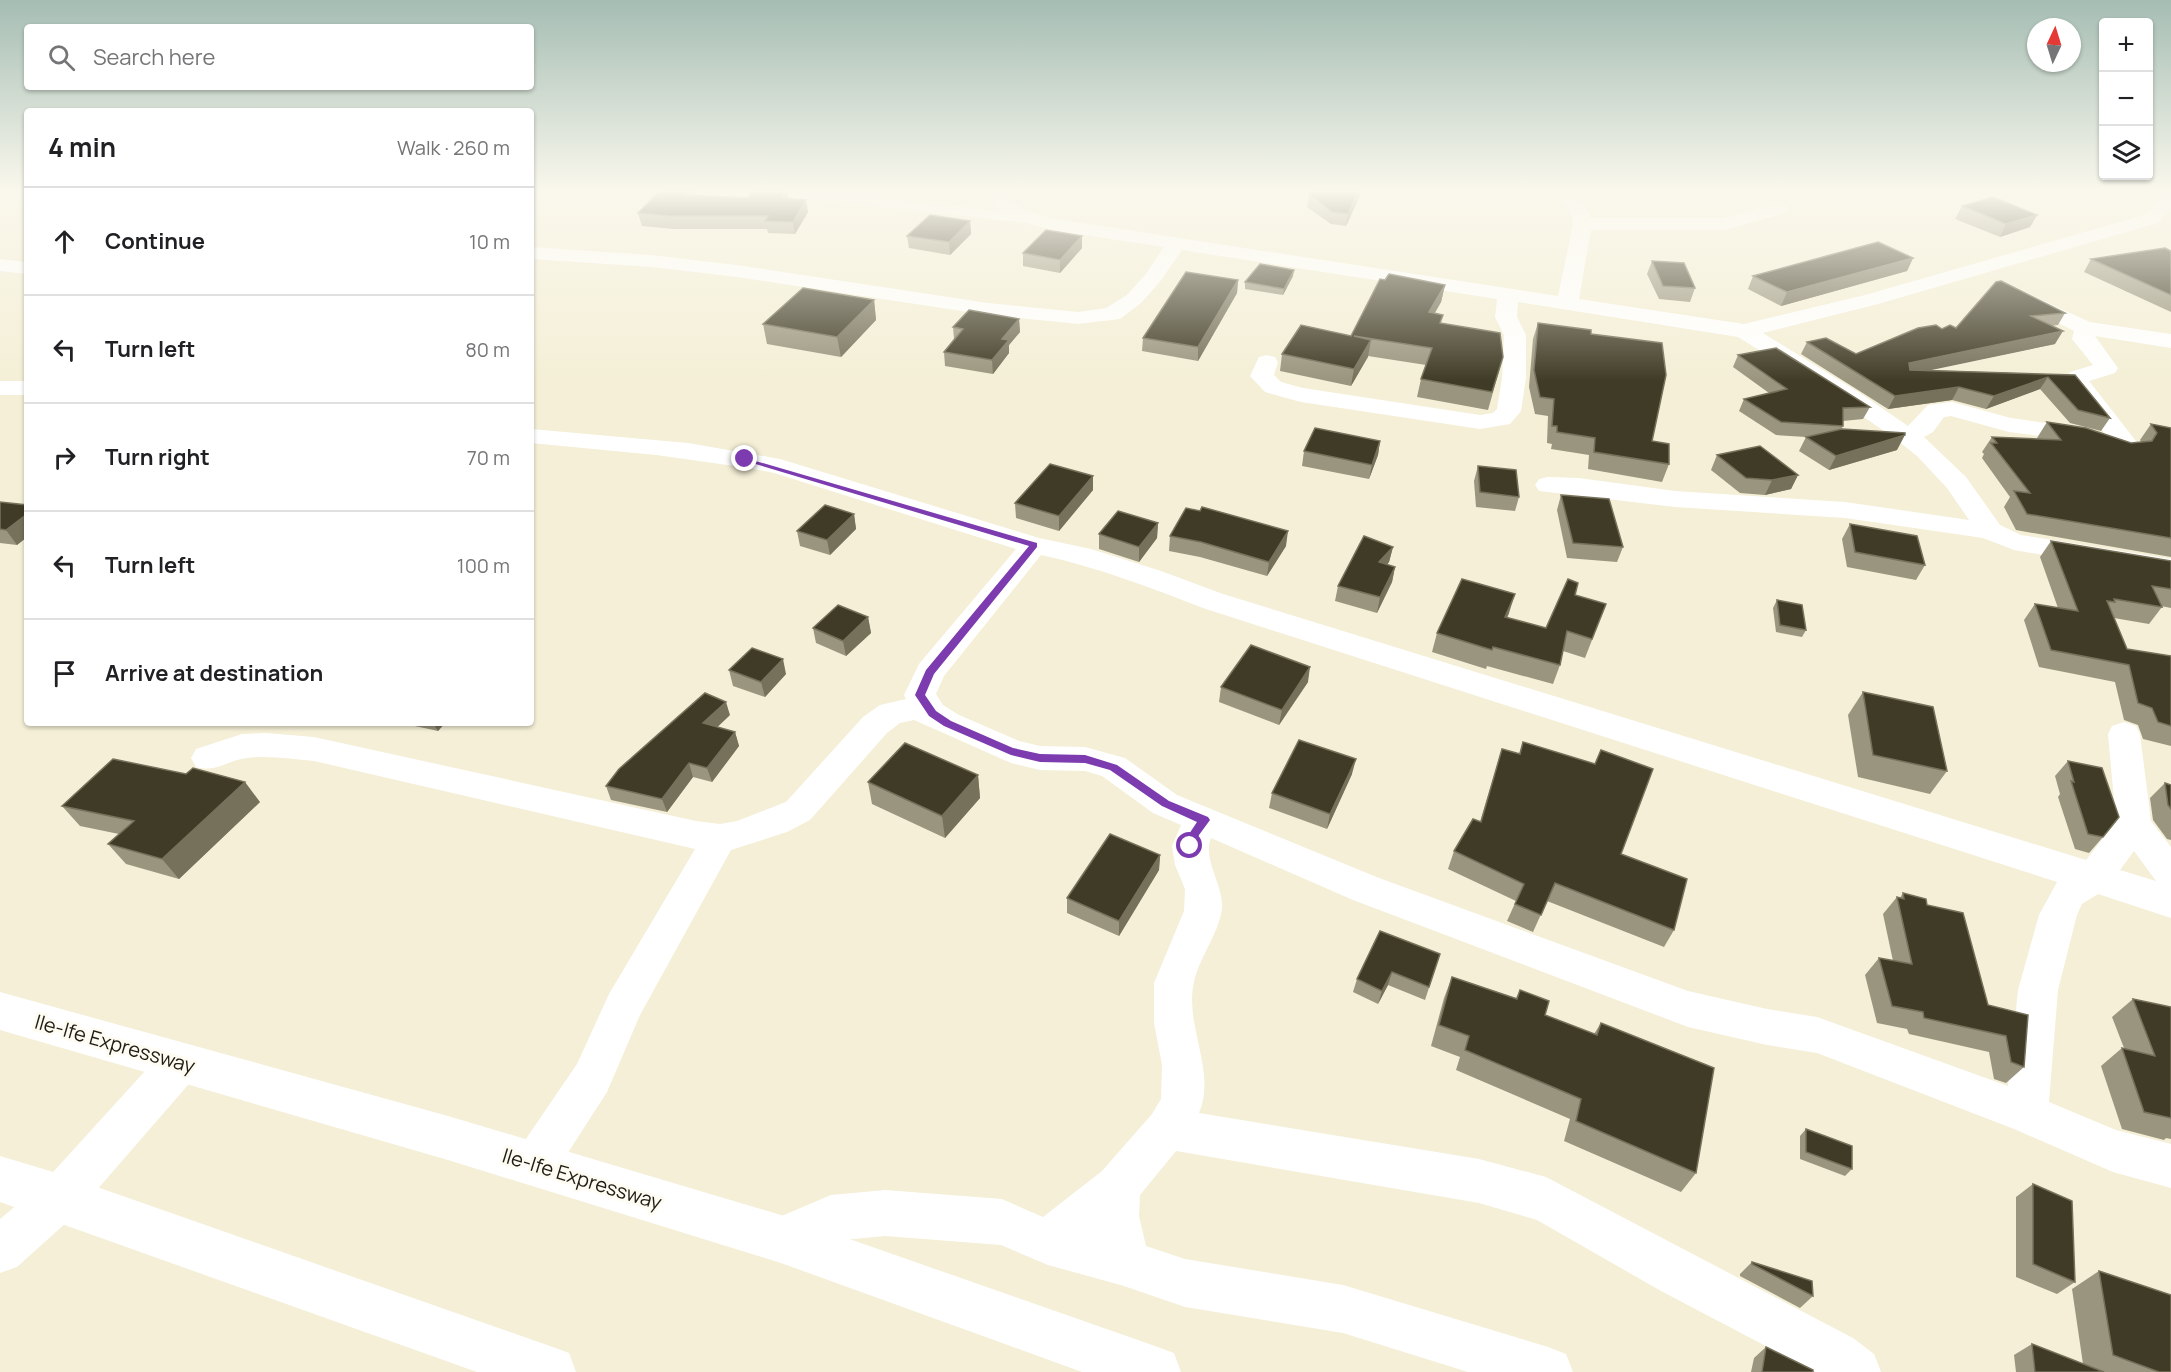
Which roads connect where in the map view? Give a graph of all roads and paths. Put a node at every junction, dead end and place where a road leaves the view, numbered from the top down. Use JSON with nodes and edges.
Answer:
{"nodes":[{"id":1,"x":534,"y":253,"type":"edge"},
{"id":2,"x":1170,"y":253,"type":"edge"},
{"id":3,"x":1235,"y":253,"type":"edge"},
{"id":4,"x":1577,"y":253,"type":"edge"},
{"id":5,"x":2042,"y":253,"type":"edge"},
{"id":6,"x":0,"y":265,"type":"edge"},
{"id":7,"x":24,"y":268,"type":"edge"},
{"id":8,"x":1972,"y":271,"type":"junction"},
{"id":9,"x":1508,"y":295,"type":"junction"},
{"id":10,"x":1567,"y":304,"type":"junction"},
{"id":11,"x":2085,"y":328,"type":"junction"},
{"id":12,"x":1744,"y":331,"type":"junction"},
{"id":13,"x":2171,"y":341,"type":"edge"},
{"id":14,"x":1267,"y":362,"type":"dead end"},
{"id":15,"x":0,"y":388,"type":"edge"},
{"id":16,"x":24,"y":388,"type":"edge"},
{"id":17,"x":534,"y":436,"type":"edge"},
{"id":18,"x":1908,"y":436,"type":"junction"},
{"id":19,"x":1548,"y":485,"type":"dead end"},
{"id":20,"x":1990,"y":531,"type":"junction"},
{"id":21,"x":1034,"y":545,"type":"junction"},
{"id":22,"x":2171,"y":568,"type":"edge"},
{"id":23,"x":932,"y":713,"type":"junction"},
{"id":24,"x":2124,"y":734,"type":"dead end"},
{"id":25,"x":208,"y":758,"type":"dead end"},
{"id":26,"x":1205,"y":820,"type":"junction"},
{"id":27,"x":2134,"y":825,"type":"junction"},
{"id":28,"x":720,"y":838,"type":"junction"},
{"id":29,"x":2171,"y":874,"type":"edge"},
{"id":30,"x":2093,"y":878,"type":"junction"},
{"id":31,"x":2171,"y":903,"type":"edge"},
{"id":32,"x":0,"y":1011,"type":"edge"},
{"id":33,"x":180,"y":1063,"type":"junction"},
{"id":34,"x":2027,"y":1113,"type":"junction"},
{"id":35,"x":1167,"y":1130,"type":"junction"},
{"id":36,"x":535,"y":1164,"type":"junction"},
{"id":37,"x":2171,"y":1166,"type":"edge"},
{"id":38,"x":0,"y":1179,"type":"edge"},
{"id":39,"x":1118,"y":1187,"type":"junction"},
{"id":40,"x":60,"y":1198,"type":"junction"},
{"id":41,"x":781,"y":1239,"type":"junction"},
{"id":42,"x":1048,"y":1242,"type":"junction"},
{"id":43,"x":0,"y":1250,"type":"edge"},
{"id":44,"x":1124,"y":1262,"type":"junction"},
{"id":45,"x":550,"y":1372,"type":"edge"},
{"id":46,"x":1155,"y":1372,"type":"edge"},
{"id":47,"x":1548,"y":1372,"type":"edge"},
{"id":48,"x":1856,"y":1372,"type":"edge"}],
"edges":[{"from":1,"to":2,"type":"street"},
{"from":3,"to":9,"type":"street"},
{"from":4,"to":10,"type":"street"},
{"from":5,"to":8,"type":"street"},
{"from":6,"to":7,"type":"street"},
{"from":8,"to":11,"type":"street"},
{"from":8,"to":12,"type":"street"},
{"from":9,"to":10,"type":"street"},
{"from":9,"to":14,"type":"street"},
{"from":10,"to":12,"type":"street"},
{"from":11,"to":13,"type":"street"},
{"from":11,"to":18,"type":"street"},
{"from":12,"to":18,"type":"street"},
{"from":15,"to":16,"type":"street"},
{"from":17,"to":21,"type":"street"},
{"from":18,"to":20,"type":"street"},
{"from":19,"to":20,"type":"street"},
{"from":20,"to":22,"type":"street"},
{"from":21,"to":23,"type":"street"},
{"from":21,"to":30,"type":"street"},
{"from":23,"to":26,"type":"street"},
{"from":23,"to":28,"type":"street"},
{"from":24,"to":27,"type":"street"},
{"from":25,"to":28,"type":"street"},
{"from":26,"to":34,"type":"street"},
{"from":26,"to":35,"type":"street"},
{"from":27,"to":29,"type":"street"},
{"from":27,"to":30,"type":"street"},
{"from":28,"to":36,"type":"street"},
{"from":30,"to":31,"type":"street"},
{"from":30,"to":34,"type":"street"},
{"from":32,"to":33,"type":"highway","name":"Ile-Ife Expressway"},
{"from":33,"to":36,"type":"highway","name":"Ile-Ife Expressway"},
{"from":33,"to":40,"type":"street"},
{"from":34,"to":37,"type":"street"},
{"from":35,"to":39,"type":"street"},
{"from":35,"to":48,"type":"street"},
{"from":36,"to":41,"type":"highway","name":"Ile-Ife Expressway"},
{"from":38,"to":40,"type":"highway"},
{"from":39,"to":42,"type":"street"},
{"from":39,"to":44,"type":"street"},
{"from":40,"to":43,"type":"street"},
{"from":40,"to":45,"type":"highway"},
{"from":41,"to":42,"type":"street"},
{"from":41,"to":46,"type":"highway","name":"Ile-Ife Expressway"},
{"from":42,"to":44,"type":"street"},
{"from":44,"to":47,"type":"street"}]}
